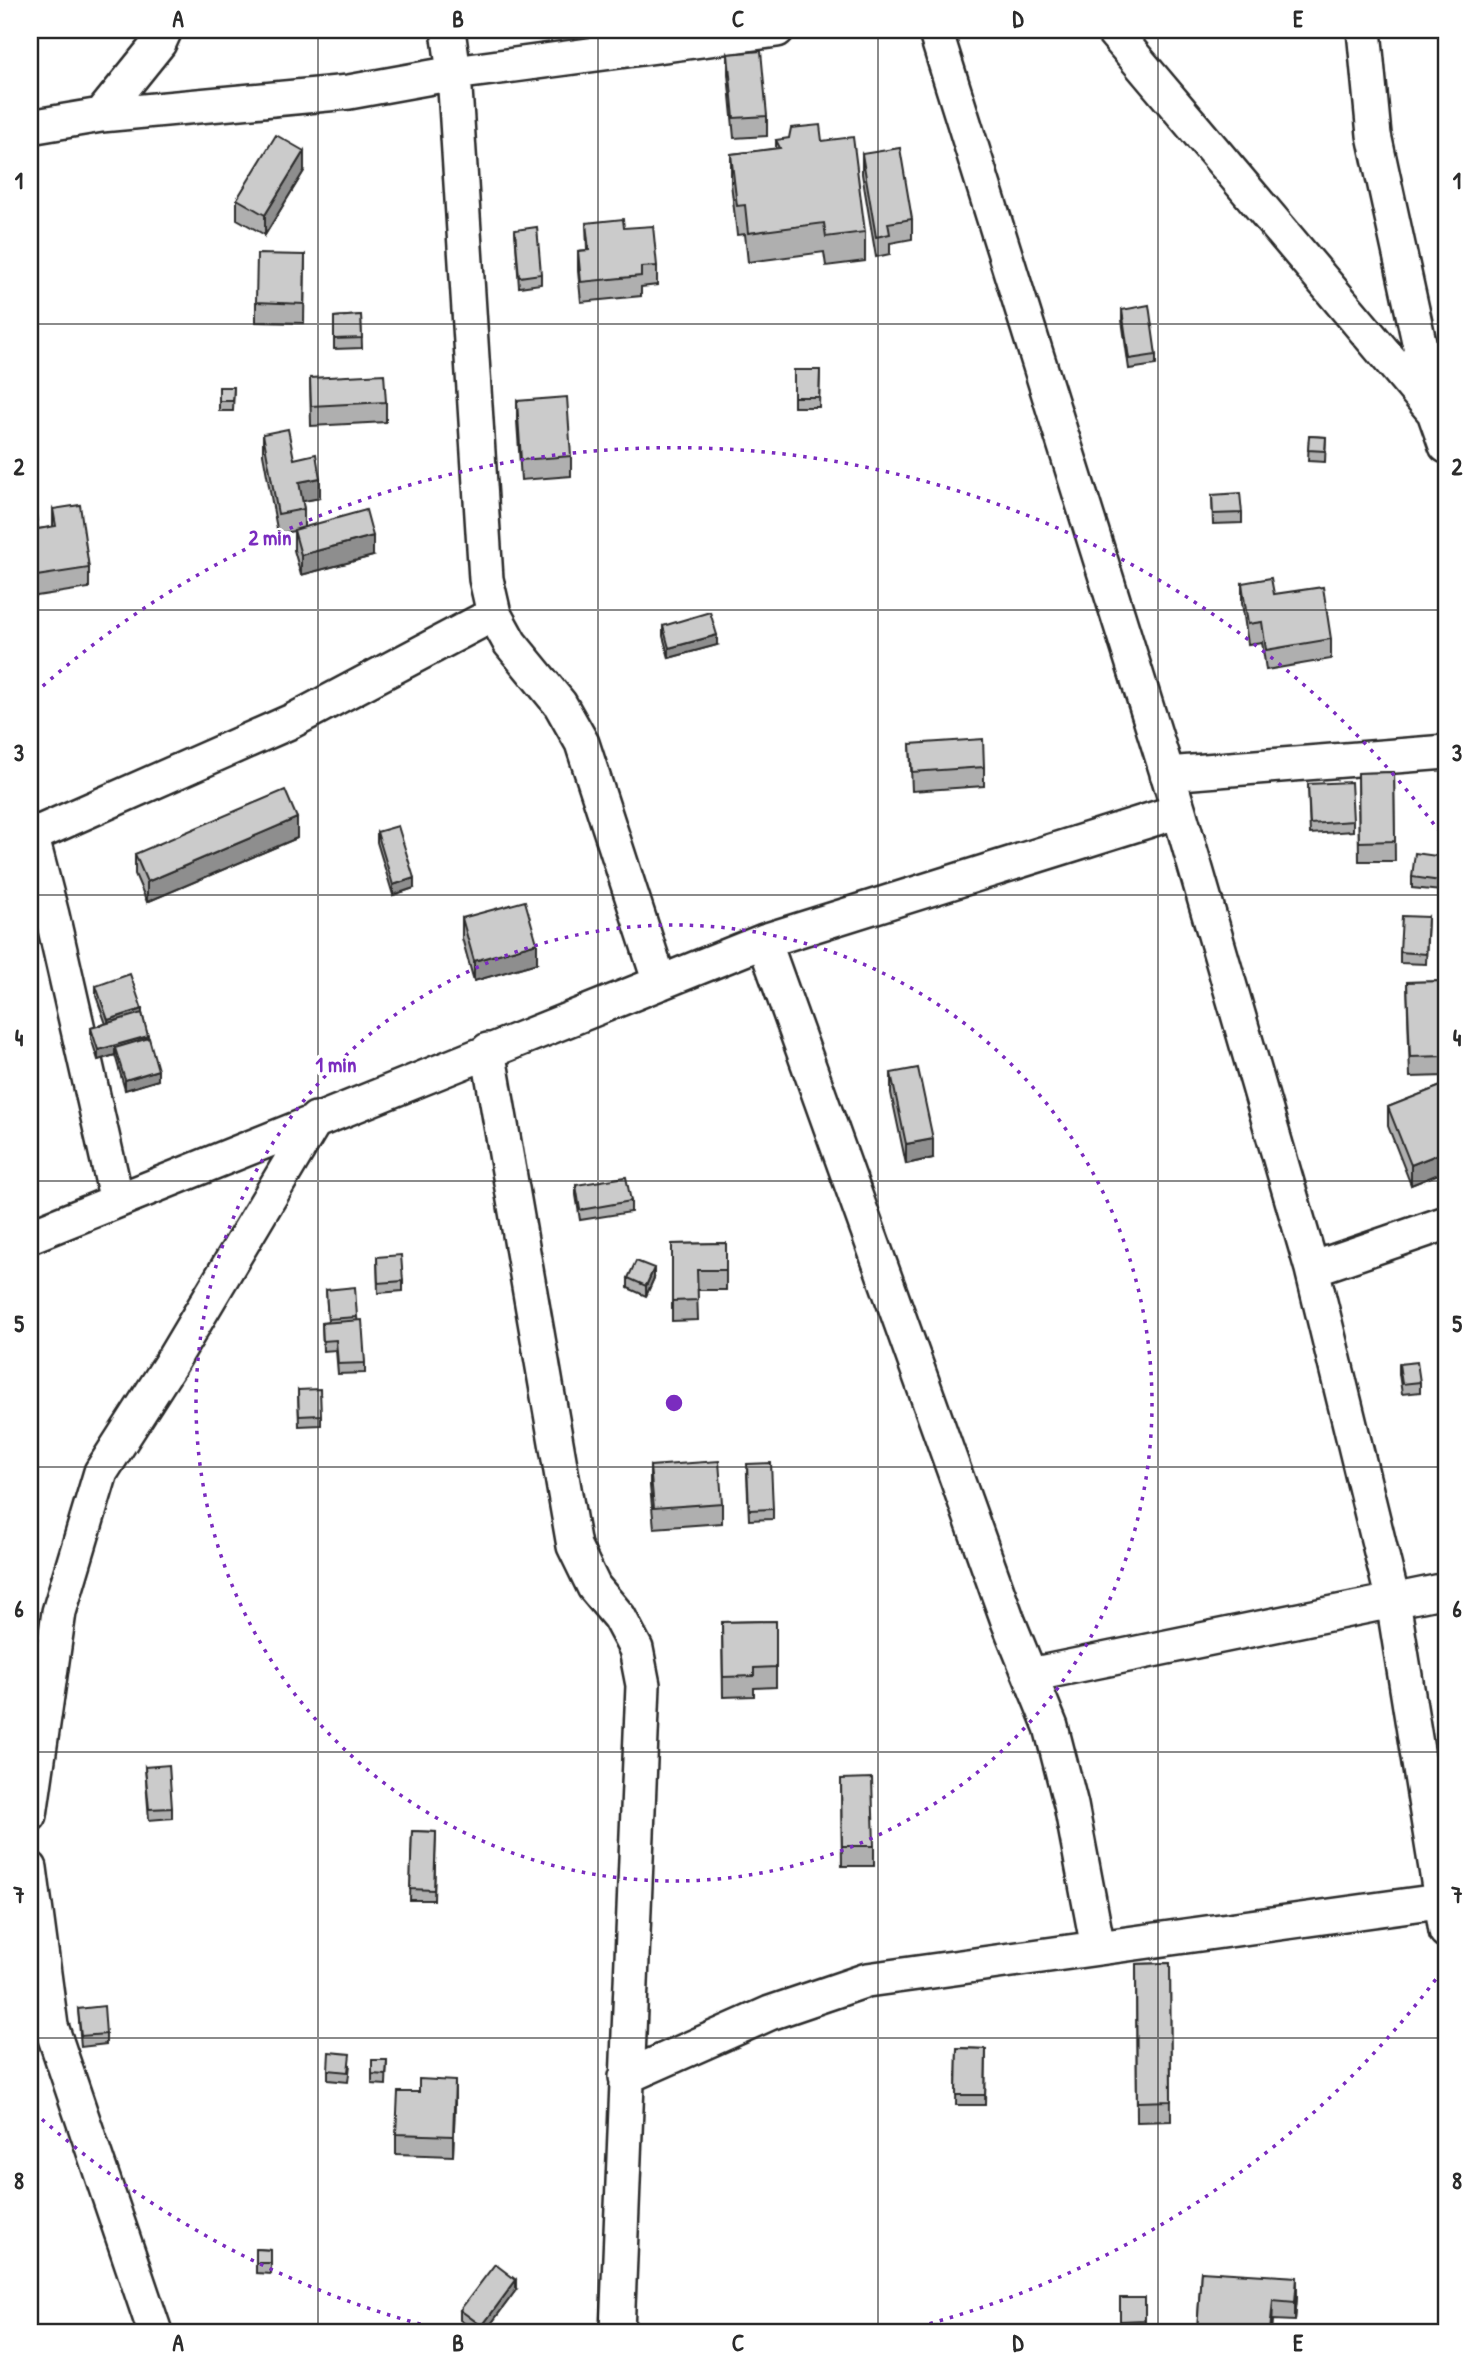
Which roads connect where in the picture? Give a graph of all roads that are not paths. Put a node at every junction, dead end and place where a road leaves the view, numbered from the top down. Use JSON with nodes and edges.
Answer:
{"nodes":[{"id":1,"x":165,"y":30,"type":"edge"},
{"id":2,"x":448,"y":30,"type":"edge"},
{"id":3,"x":777,"y":30,"type":"edge"},
{"id":4,"x":935,"y":30,"type":"edge"},
{"id":5,"x":1112,"y":30,"type":"edge"},
{"id":6,"x":1364,"y":30,"type":"edge"},
{"id":7,"x":454,"y":73,"type":"junction"},
{"id":8,"x":101,"y":115,"type":"junction"},
{"id":9,"x":30,"y":127,"type":"edge"},
{"id":10,"x":1434,"y":412,"type":"junction"},
{"id":11,"x":1446,"y":446,"type":"edge"},
{"id":12,"x":494,"y":614,"type":"junction"},
{"id":13,"x":1446,"y":752,"type":"edge"},
{"id":14,"x":1167,"y":774,"type":"junction"},
{"id":15,"x":1179,"y":811,"type":"junction"},
{"id":16,"x":31,"y":833,"type":"edge"},
{"id":17,"x":764,"y":941,"type":"junction"},
{"id":18,"x":660,"y":983,"type":"junction"},
{"id":19,"x":488,"y":1050,"type":"junction"},
{"id":20,"x":316,"y":1119,"type":"junction"},
{"id":21,"x":117,"y":1201,"type":"junction"},
{"id":22,"x":1446,"y":1223,"type":"edge"},
{"id":23,"x":30,"y":1236,"type":"edge"},
{"id":24,"x":1312,"y":1269,"type":"junction"},
{"id":25,"x":1446,"y":1590,"type":"edge"},
{"id":26,"x":1393,"y":1601,"type":"junction"},
{"id":27,"x":1030,"y":1675,"type":"junction"},
{"id":28,"x":30,"y":1815,"type":"edge"},
{"id":29,"x":30,"y":1868,"type":"edge"},
{"id":30,"x":1445,"y":1910,"type":"edge"},
{"id":31,"x":1098,"y":1948,"type":"junction"},
{"id":32,"x":626,"y":2077,"type":"junction"},
{"id":33,"x":155,"y":2332,"type":"edge"},
{"id":34,"x":617,"y":2332,"type":"edge"}],
"edges":[{"from":1,"to":8,"type":"street"},
{"from":2,"to":7,"type":"street"},
{"from":3,"to":7,"type":"street"},
{"from":4,"to":14,"type":"street"},
{"from":5,"to":10,"type":"street"},
{"from":6,"to":10,"type":"street"},
{"from":7,"to":8,"type":"street"},
{"from":7,"to":12,"type":"street"},
{"from":8,"to":9,"type":"street"},
{"from":10,"to":11,"type":"street"},
{"from":12,"to":16,"type":"street"},
{"from":12,"to":18,"type":"street"},
{"from":13,"to":14,"type":"street"},
{"from":14,"to":15,"type":"street"},
{"from":15,"to":17,"type":"street"},
{"from":15,"to":24,"type":"street"},
{"from":16,"to":21,"type":"street"},
{"from":17,"to":18,"type":"street"},
{"from":17,"to":27,"type":"street"},
{"from":18,"to":19,"type":"street"},
{"from":19,"to":20,"type":"street"},
{"from":19,"to":32,"type":"street"},
{"from":20,"to":21,"type":"street"},
{"from":20,"to":28,"type":"street"},
{"from":21,"to":23,"type":"street"},
{"from":22,"to":24,"type":"street"},
{"from":24,"to":26,"type":"street"},
{"from":25,"to":26,"type":"street"},
{"from":26,"to":27,"type":"street"},
{"from":26,"to":30,"type":"street"},
{"from":27,"to":31,"type":"street"},
{"from":29,"to":33,"type":"street"},
{"from":30,"to":31,"type":"street"},
{"from":31,"to":32,"type":"street"},
{"from":32,"to":34,"type":"street"}]}
